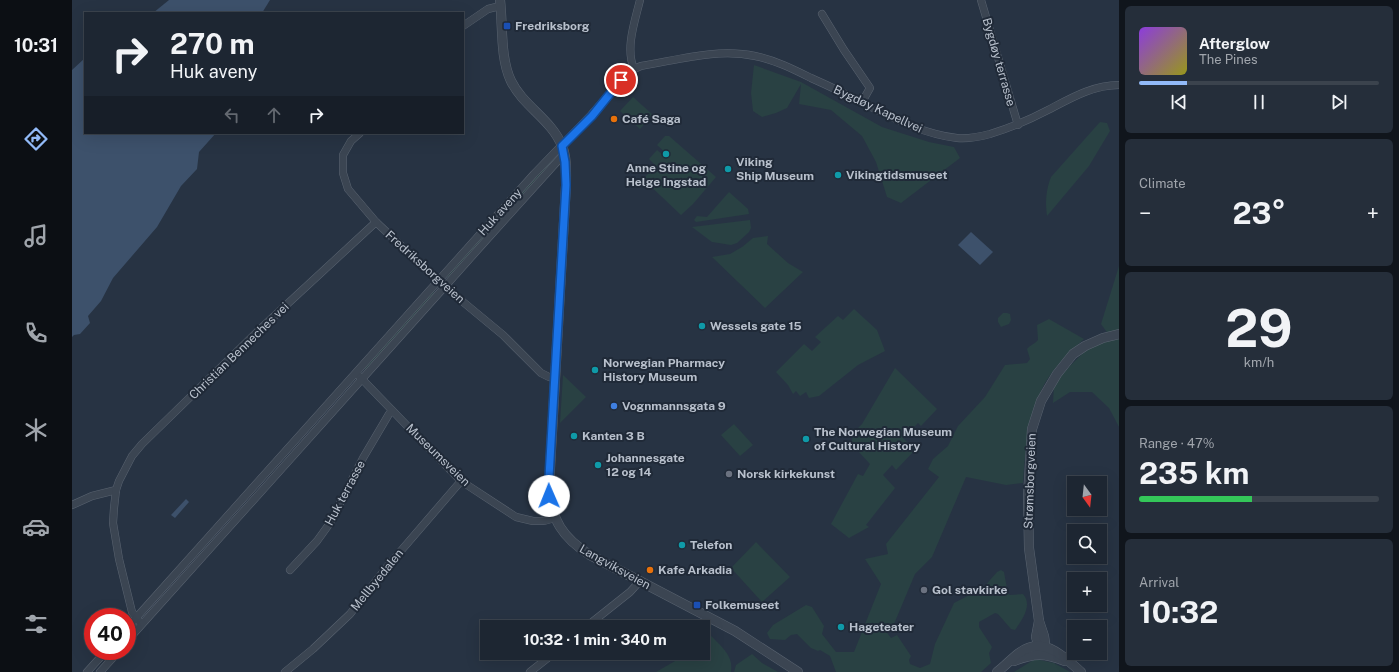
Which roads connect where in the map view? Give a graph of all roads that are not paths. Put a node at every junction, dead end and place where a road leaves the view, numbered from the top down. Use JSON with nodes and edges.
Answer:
{"nodes":[{"id":1,"x":640,"y":0,"type":"edge"},
{"id":2,"x":981,"y":0,"type":"edge"},
{"id":3,"x":500,"y":3,"type":"edge"},
{"id":4,"x":822,"y":14,"type":"dead end"},
{"id":5,"x":464,"y":25,"type":"edge"},
{"id":6,"x":634,"y":69,"type":"junction"},
{"id":7,"x":1119,"y":86,"type":"edge"},
{"id":8,"x":862,"y":102,"type":"junction"},
{"id":9,"x":1018,"y":125,"type":"junction"},
{"id":10,"x":359,"y":134,"type":"edge"},
{"id":11,"x":563,"y":150,"type":"junction"},
{"id":12,"x":376,"y":222,"type":"junction"},
{"id":13,"x":439,"y":281,"type":"junction"},
{"id":14,"x":445,"y":287,"type":"junction"},
{"id":15,"x":1119,"y":334,"type":"edge"},
{"id":16,"x":356,"y":373,"type":"junction"},
{"id":17,"x":362,"y":378,"type":"junction"},
{"id":18,"x":555,"y":378,"type":"junction"},
{"id":19,"x":322,"y":410,"type":"junction"},
{"id":20,"x":392,"y":411,"type":"junction"},
{"id":21,"x":329,"y":416,"type":"junction"},
{"id":22,"x":289,"y":447,"type":"junction"},
{"id":23,"x":296,"y":453,"type":"junction"},
{"id":24,"x":461,"y":481,"type":"junction"},
{"id":25,"x":252,"y":488,"type":"junction"},
{"id":26,"x":116,"y":490,"type":"junction"},
{"id":27,"x":259,"y":494,"type":"junction"},
{"id":28,"x":72,"y":505,"type":"edge"},
{"id":29,"x":555,"y":518,"type":"junction"},
{"id":30,"x":214,"y":530,"type":"junction"},
{"id":31,"x":221,"y":537,"type":"junction"},
{"id":32,"x":290,"y":570,"type":"dead end"},
{"id":33,"x":173,"y":577,"type":"junction"},
{"id":34,"x":640,"y":581,"type":"junction"},
{"id":35,"x":179,"y":583,"type":"junction"},
{"id":36,"x":131,"y":608,"type":"edge"},
{"id":37,"x":136,"y":618,"type":"joint"},
{"id":38,"x":595,"y":620,"type":"edge"},
{"id":39,"x":142,"y":624,"type":"junction"},
{"id":40,"x":136,"y":631,"type":"edge"},
{"id":41,"x":1041,"y":649,"type":"junction"},
{"id":42,"x":99,"y":660,"type":"edge"},
{"id":43,"x":110,"y":660,"type":"edge"},
{"id":44,"x":545,"y":660,"type":"edge"},
{"id":45,"x":1078,"y":669,"type":"edge"},
{"id":46,"x":90,"y":671,"type":"edge"},
{"id":47,"x":100,"y":672,"type":"edge"},
{"id":48,"x":285,"y":672,"type":"edge"},
{"id":49,"x":530,"y":672,"type":"edge"},
{"id":50,"x":798,"y":672,"type":"edge"},
{"id":51,"x":997,"y":672,"type":"edge"}],
"edges":[{"from":1,"to":6,"type":"street"},
{"from":2,"to":9,"type":"street","name":"Bygdøy terrasse"},
{"from":3,"to":5,"type":"street"},
{"from":3,"to":11,"type":"street","name":"Langviksveien"},
{"from":4,"to":8,"type":"street"},
{"from":6,"to":8,"type":"street","name":"Bygdøy Kapellvei"},
{"from":6,"to":11,"type":"street","name":"Huk aveny"},
{"from":7,"to":9,"type":"street","name":"Bygdøy Kapellvei"},
{"from":8,"to":9,"type":"street","name":"Bygdøy Kapellvei"},
{"from":10,"to":12,"type":"street","name":"Fredriksborgveien"},
{"from":11,"to":13,"type":"street","name":"Huk aveny"},
{"from":11,"to":14,"type":"street","name":"Huk aveny"},
{"from":11,"to":18,"type":"street","name":"Langviksveien"},
{"from":12,"to":13,"type":"street","name":"Fredriksborgveien"},
{"from":12,"to":26,"type":"street","name":"Christian Benneches vei"},
{"from":13,"to":14,"type":"street","name":"Fredriksborgveien"},
{"from":13,"to":16,"type":"street","name":"Huk aveny"},
{"from":14,"to":17,"type":"street","name":"Huk aveny"},
{"from":14,"to":18,"type":"street","name":"Fredriksborgveien"},
{"from":15,"to":41,"type":"street","name":"Strømsborgveien"},
{"from":16,"to":17,"type":"street","name":"Museumsveien"},
{"from":16,"to":19,"type":"street","name":"Huk aveny"},
{"from":17,"to":20,"type":"street","name":"Museumsveien"},
{"from":17,"to":21,"type":"street","name":"Huk aveny"},
{"from":18,"to":29,"type":"street","name":"Langviksveien"},
{"from":19,"to":21,"type":"street"},
{"from":19,"to":22,"type":"street","name":"Huk aveny"},
{"from":20,"to":24,"type":"street","name":"Museumsveien"},
{"from":20,"to":32,"type":"street","name":"Huk terrasse"},
{"from":21,"to":23,"type":"street","name":"Huk aveny"},
{"from":22,"to":23,"type":"street"},
{"from":22,"to":25,"type":"street","name":"Huk aveny"},
{"from":23,"to":27,"type":"street","name":"Huk aveny"},
{"from":24,"to":29,"type":"street","name":"Museumsveien"},
{"from":24,"to":48,"type":"street","name":"Mellbyedalen"},
{"from":25,"to":27,"type":"street"},
{"from":25,"to":30,"type":"street","name":"Huk aveny"},
{"from":26,"to":28,"type":"street"},
{"from":26,"to":36,"type":"street","name":"Christian Benneches vei"},
{"from":27,"to":31,"type":"street","name":"Huk aveny"},
{"from":29,"to":34,"type":"street","name":"Langviksveien"},
{"from":30,"to":31,"type":"street"},
{"from":30,"to":33,"type":"street","name":"Huk aveny"},
{"from":31,"to":35,"type":"street","name":"Huk aveny"},
{"from":33,"to":35,"type":"street"},
{"from":33,"to":37,"type":"street","name":"Huk aveny"},
{"from":34,"to":38,"type":"street"},
{"from":34,"to":50,"type":"street","name":"Langviksveien"},
{"from":35,"to":39,"type":"street","name":"Huk aveny"},
{"from":37,"to":39,"type":"street"},
{"from":39,"to":40,"type":"street","name":"Huk aveny"},
{"from":41,"to":45,"type":"street"},
{"from":41,"to":51,"type":"street"},
{"from":42,"to":46,"type":"street"},
{"from":43,"to":47,"type":"street"},
{"from":44,"to":49,"type":"street"}]}
